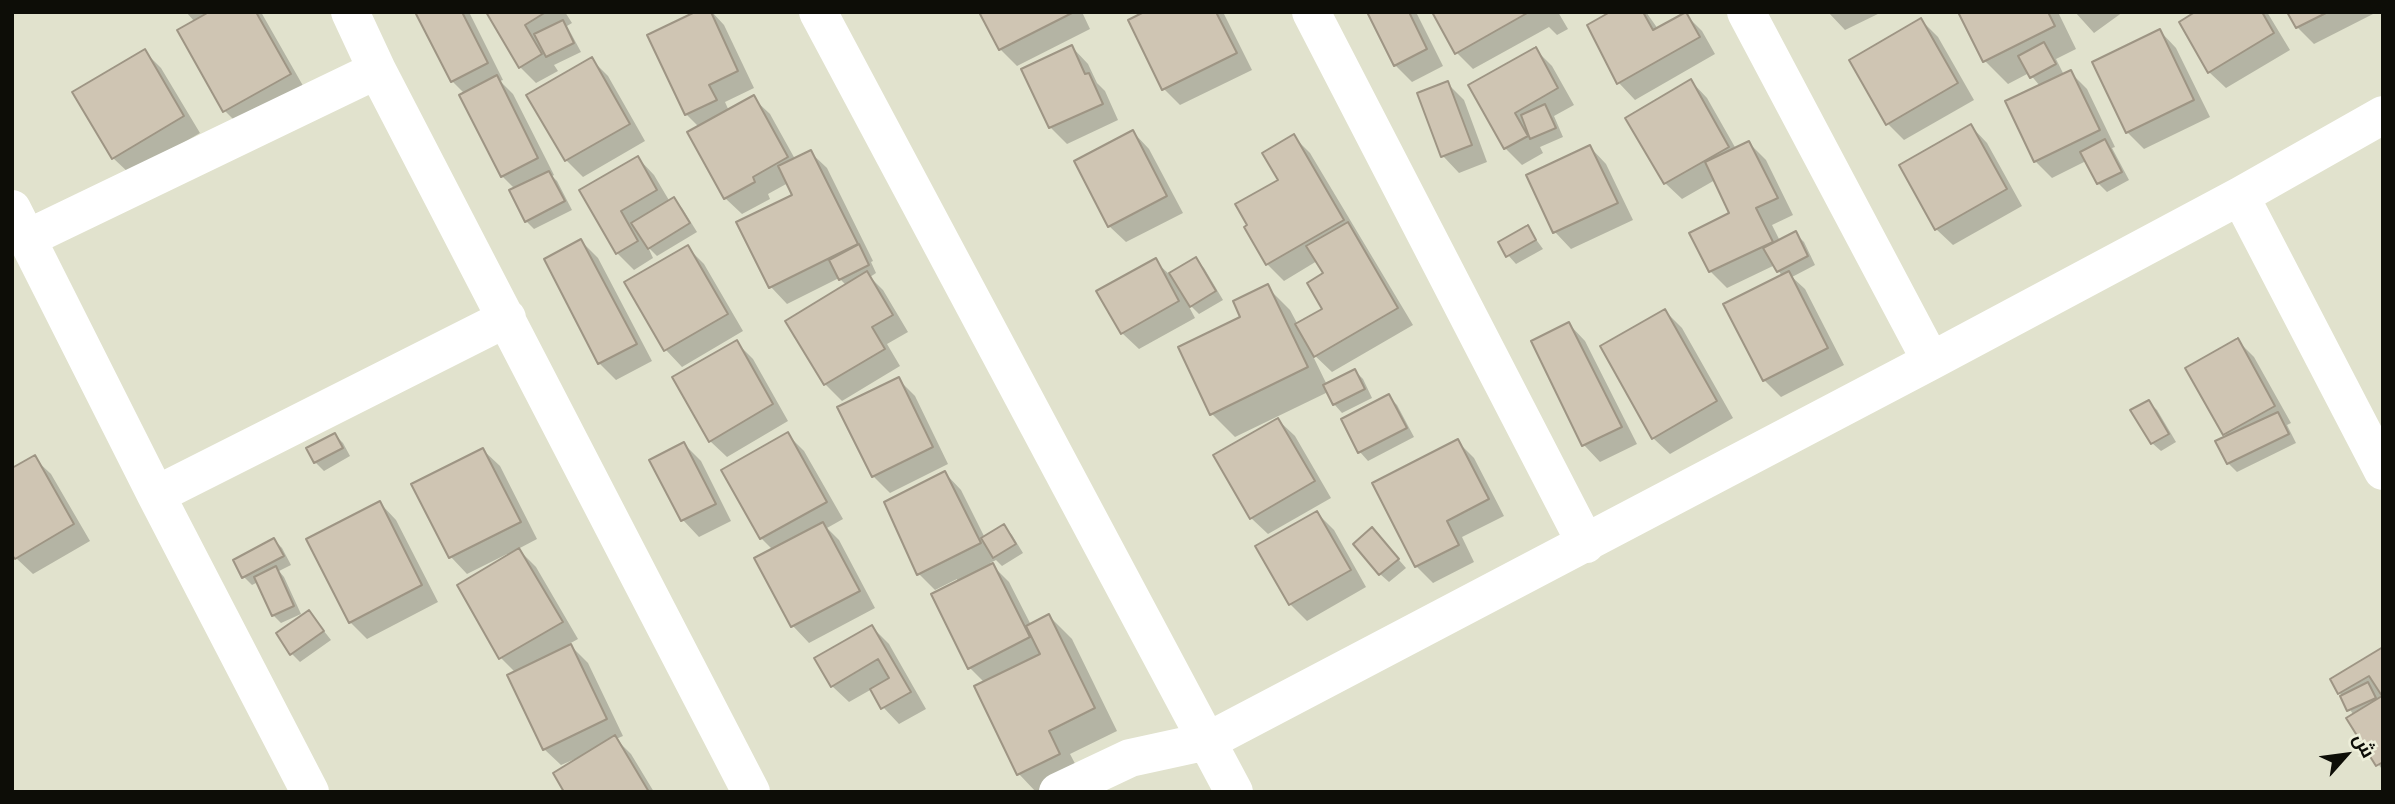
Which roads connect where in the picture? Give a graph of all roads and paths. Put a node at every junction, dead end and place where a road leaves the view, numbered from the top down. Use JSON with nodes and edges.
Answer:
{"nodes":[{"id":1,"x":350,"y":12,"type":"edge"},
{"id":2,"x":818,"y":12,"type":"edge"},
{"id":3,"x":1311,"y":12,"type":"edge"},
{"id":4,"x":1746,"y":12,"type":"edge"},
{"id":5,"x":377,"y":70,"type":"junction"},
{"id":6,"x":2383,"y":115,"type":"edge"},
{"id":7,"x":2240,"y":196,"type":"junction"},
{"id":8,"x":20,"y":224,"type":"edge"},
{"id":9,"x":506,"y":318,"type":"junction"},
{"id":10,"x":1931,"y":361,"type":"junction"},
{"id":11,"x":2383,"y":471,"type":"edge"},
{"id":12,"x":156,"y":495,"type":"junction"},
{"id":13,"x":1587,"y":544,"type":"junction"},
{"id":14,"x":1208,"y":741,"type":"junction"},
{"id":15,"x":310,"y":792,"type":"edge"},
{"id":16,"x":751,"y":792,"type":"edge"},
{"id":17,"x":1058,"y":792,"type":"edge"},
{"id":18,"x":1234,"y":792,"type":"edge"}],
"edges":[{"from":1,"to":5,"type":"street"},
{"from":2,"to":14,"type":"street"},
{"from":3,"to":13,"type":"street"},
{"from":4,"to":10,"type":"street"},
{"from":5,"to":8,"type":"street"},
{"from":5,"to":9,"type":"street"},
{"from":6,"to":7,"type":"street"},
{"from":7,"to":10,"type":"street"},
{"from":7,"to":11,"type":"street"},
{"from":8,"to":12,"type":"street"},
{"from":9,"to":12,"type":"street"},
{"from":9,"to":16,"type":"street"},
{"from":10,"to":13,"type":"street"},
{"from":12,"to":15,"type":"street"},
{"from":13,"to":14,"type":"street"},
{"from":14,"to":17,"type":"street"},
{"from":14,"to":18,"type":"street"}]}
